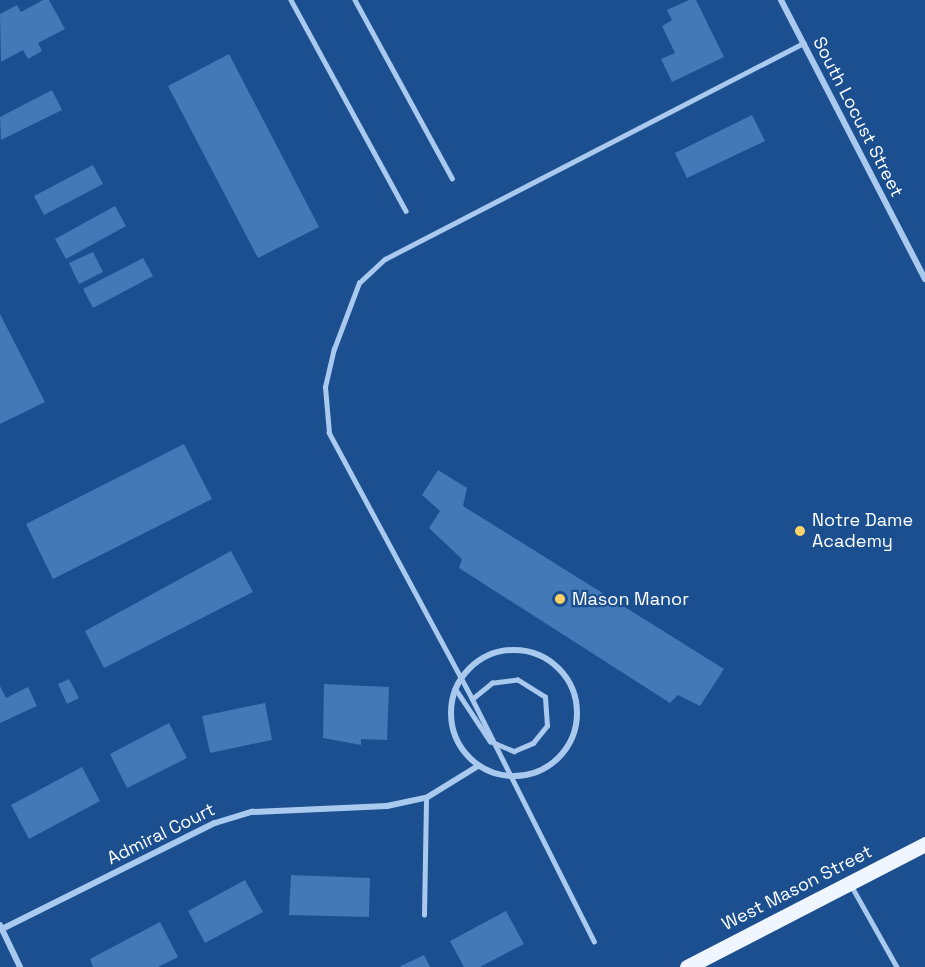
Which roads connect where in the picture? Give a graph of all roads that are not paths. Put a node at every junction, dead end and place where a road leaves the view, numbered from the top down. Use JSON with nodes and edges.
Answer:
{"nodes":[{"id":1,"x":291,"y":0,"type":"edge"},
{"id":2,"x":355,"y":0,"type":"edge"},
{"id":3,"x":781,"y":0,"type":"edge"},
{"id":4,"x":803,"y":43,"type":"junction"},
{"id":5,"x":452,"y":178,"type":"dead end"},
{"id":6,"x":406,"y":211,"type":"dead end"},
{"id":7,"x":925,"y":279,"type":"edge"},
{"id":8,"x":455,"y":688,"type":"junction"},
{"id":9,"x":472,"y":699,"type":"junction"},
{"id":10,"x":478,"y":766,"type":"junction"},
{"id":11,"x":426,"y":798,"type":"junction"},
{"id":12,"x":925,"y":844,"type":"edge"},
{"id":13,"x":850,"y":882,"type":"junction"},
{"id":14,"x":424,"y":915,"type":"dead end"},
{"id":15,"x":1,"y":927,"type":"edge"},
{"id":16,"x":594,"y":942,"type":"dead end"},
{"id":17,"x":20,"y":967,"type":"edge"},
{"id":18,"x":687,"y":967,"type":"edge"},
{"id":19,"x":897,"y":967,"type":"edge"}],
"edges":[{"from":1,"to":6,"type":"lane"},
{"from":2,"to":5,"type":"lane"},
{"from":3,"to":4,"type":"street","name":"South Locust Street"},
{"from":4,"to":7,"type":"street","name":"South Locust Street"},
{"from":4,"to":9,"type":"lane"},
{"from":8,"to":9,"type":"lane","bridge":true},
{"from":8,"to":10,"type":"street","bridge":true},
{"from":8,"to":10,"type":"street","bridge":true},
{"from":9,"to":16,"type":"lane"},
{"from":10,"to":11,"type":"street","name":"Admiral Court"},
{"from":11,"to":14,"type":"lane"},
{"from":11,"to":15,"type":"street","name":"Admiral Court"},
{"from":12,"to":13,"type":"main road","name":"West Mason Street"},
{"from":13,"to":18,"type":"main road","name":"West Mason Street"},
{"from":13,"to":19,"type":"lane"},
{"from":15,"to":17,"type":"street"}]}
